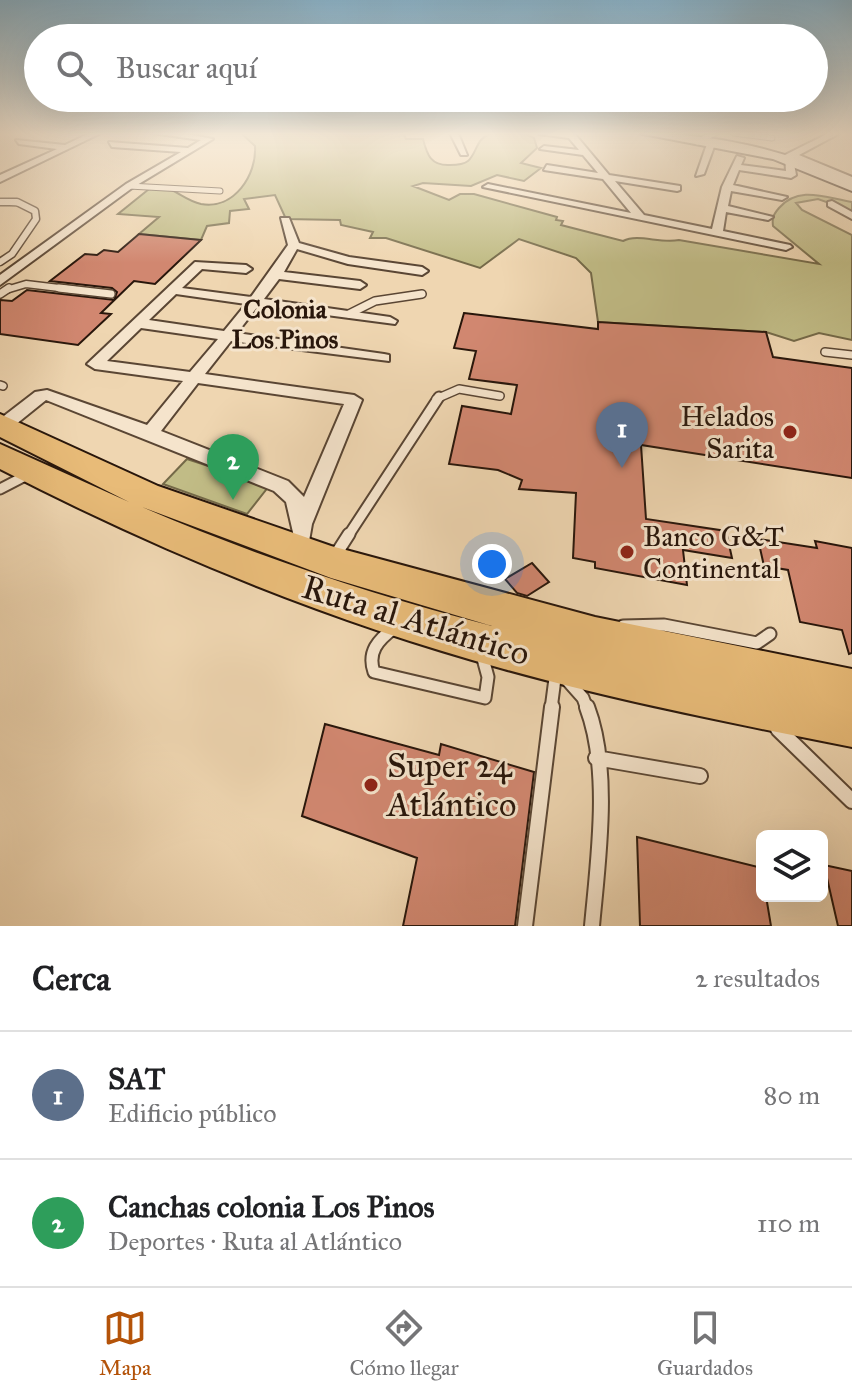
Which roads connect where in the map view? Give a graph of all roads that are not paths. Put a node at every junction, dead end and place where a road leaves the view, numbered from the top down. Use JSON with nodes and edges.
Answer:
{"nodes":[{"id":1,"x":146,"y":176,"type":"edge"},
{"id":2,"x":604,"y":176,"type":"edge"},
{"id":3,"x":732,"y":176,"type":"edge"},
{"id":4,"x":827,"y":176,"type":"edge"},
{"id":5,"x":609,"y":177,"type":"junction"},
{"id":6,"x":129,"y":186,"type":"junction"},
{"id":7,"x":488,"y":187,"type":"dead end"},
{"id":8,"x":727,"y":187,"type":"junction"},
{"id":9,"x":677,"y":188,"type":"dead end"},
{"id":10,"x":852,"y":189,"type":"edge"},
{"id":11,"x":220,"y":191,"type":"dead end"},
{"id":12,"x":782,"y":197,"type":"dead end"},
{"id":13,"x":0,"y":202,"type":"edge"},
{"id":14,"x":832,"y":204,"type":"dead end"},
{"id":15,"x":721,"y":208,"type":"junction"},
{"id":16,"x":639,"y":215,"type":"junction"},
{"id":17,"x":852,"y":216,"type":"edge"},
{"id":18,"x":768,"y":217,"type":"dead end"},
{"id":19,"x":285,"y":220,"type":"dead end"},
{"id":20,"x":651,"y":229,"type":"dead end"},
{"id":21,"x":717,"y":231,"type":"junction"},
{"id":22,"x":294,"y":245,"type":"junction"},
{"id":23,"x":786,"y":247,"type":"dead end"},
{"id":24,"x":348,"y":260,"type":"junction"},
{"id":25,"x":0,"y":262,"type":"edge"},
{"id":26,"x":246,"y":269,"type":"dead end"},
{"id":27,"x":422,"y":271,"type":"dead end"},
{"id":28,"x":276,"y":275,"type":"junction"},
{"id":29,"x":0,"y":281,"type":"edge"},
{"id":30,"x":329,"y":282,"type":"junction"},
{"id":31,"x":360,"y":285,"type":"dead end"},
{"id":32,"x":172,"y":290,"type":"junction"},
{"id":33,"x":0,"y":294,"type":"edge"},
{"id":34,"x":111,"y":294,"type":"dead end"},
{"id":35,"x":422,"y":294,"type":"dead end"},
{"id":36,"x":253,"y":302,"type":"junction"},
{"id":37,"x":349,"y":314,"type":"junction"},
{"id":38,"x":390,"y":321,"type":"dead end"},
{"id":39,"x":137,"y":323,"type":"junction"},
{"id":40,"x":226,"y":337,"type":"junction"},
{"id":41,"x":825,"y":352,"type":"dead end"},
{"id":42,"x":852,"y":355,"type":"edge"},
{"id":43,"x":384,"y":358,"type":"dead end"},
{"id":44,"x":196,"y":377,"type":"junction"},
{"id":45,"x":500,"y":396,"type":"dead end"},
{"id":46,"x":150,"y":433,"type":"junction"},
{"id":47,"x":1,"y":435,"type":"edge"},
{"id":48,"x":16,"y":481,"type":"edge"},
{"id":49,"x":311,"y":540,"type":"junction"},
{"id":50,"x":411,"y":623,"type":"junction"},
{"id":51,"x":770,"y":634,"type":"dead end"},
{"id":52,"x":457,"y":636,"type":"junction"},
{"id":53,"x":595,"y":637,"type":"junction"},
{"id":54,"x":544,"y":662,"type":"junction"},
{"id":55,"x":852,"y":691,"type":"edge"},
{"id":56,"x":778,"y":729,"type":"junction"},
{"id":57,"x":848,"y":734,"type":"edge"},
{"id":58,"x":596,"y":758,"type":"junction"},
{"id":59,"x":700,"y":776,"type":"dead end"},
{"id":60,"x":852,"y":801,"type":"edge"},
{"id":61,"x":525,"y":926,"type":"edge"},
{"id":62,"x":592,"y":926,"type":"edge"}],
"edges":[{"from":1,"to":6,"type":"street"},
{"from":2,"to":5,"type":"street"},
{"from":3,"to":8,"type":"street"},
{"from":4,"to":10,"type":"street"},
{"from":5,"to":9,"type":"street"},
{"from":5,"to":16,"type":"street"},
{"from":6,"to":11,"type":"lane"},
{"from":6,"to":29,"type":"street"},
{"from":7,"to":16,"type":"street"},
{"from":8,"to":12,"type":"street"},
{"from":8,"to":15,"type":"street"},
{"from":13,"to":25,"type":"lane"},
{"from":14,"to":17,"type":"street"},
{"from":15,"to":18,"type":"street"},
{"from":15,"to":21,"type":"street"},
{"from":16,"to":20,"type":"street"},
{"from":16,"to":21,"type":"street"},
{"from":19,"to":22,"type":"street"},
{"from":21,"to":23,"type":"street"},
{"from":22,"to":24,"type":"street"},
{"from":22,"to":28,"type":"street"},
{"from":24,"to":27,"type":"street"},
{"from":24,"to":30,"type":"street"},
{"from":26,"to":32,"type":"street"},
{"from":28,"to":30,"type":"street"},
{"from":28,"to":36,"type":"street"},
{"from":30,"to":31,"type":"street"},
{"from":32,"to":36,"type":"street"},
{"from":32,"to":39,"type":"street"},
{"from":33,"to":34,"type":"lane"},
{"from":35,"to":37,"type":"lane"},
{"from":36,"to":37,"type":"street"},
{"from":36,"to":40,"type":"street"},
{"from":37,"to":38,"type":"street"},
{"from":39,"to":40,"type":"street"},
{"from":39,"to":44,"type":"street"},
{"from":40,"to":43,"type":"street"},
{"from":40,"to":44,"type":"street"},
{"from":41,"to":42,"type":"lane"},
{"from":44,"to":46,"type":"street"},
{"from":44,"to":49,"type":"street"},
{"from":45,"to":49,"type":"lane"},
{"from":46,"to":47,"type":"street"},
{"from":46,"to":49,"type":"street"},
{"from":47,"to":48,"type":"highway","name":"Ruta al Atlántico"},
{"from":47,"to":49,"type":"highway","name":"Ruta al Atlántico"},
{"from":48,"to":50,"type":"highway","name":"Ruta al Atlántico"},
{"from":49,"to":53,"type":"highway","name":"Ruta al Atlántico"},
{"from":50,"to":52,"type":"highway","name":"Ruta al Atlántico"},
{"from":50,"to":52,"type":"lane"},
{"from":51,"to":53,"type":"lane"},
{"from":52,"to":54,"type":"highway","name":"Ruta al Atlántico"},
{"from":53,"to":55,"type":"highway","name":"Ruta al Atlántico"},
{"from":54,"to":56,"type":"highway"},
{"from":54,"to":57,"type":"highway","name":"Ruta al Atlántico"},
{"from":54,"to":58,"type":"lane"},
{"from":54,"to":61,"type":"lane"},
{"from":56,"to":57,"type":"highway"},
{"from":56,"to":60,"type":"lane"},
{"from":58,"to":59,"type":"lane"},
{"from":58,"to":62,"type":"lane"}]}
